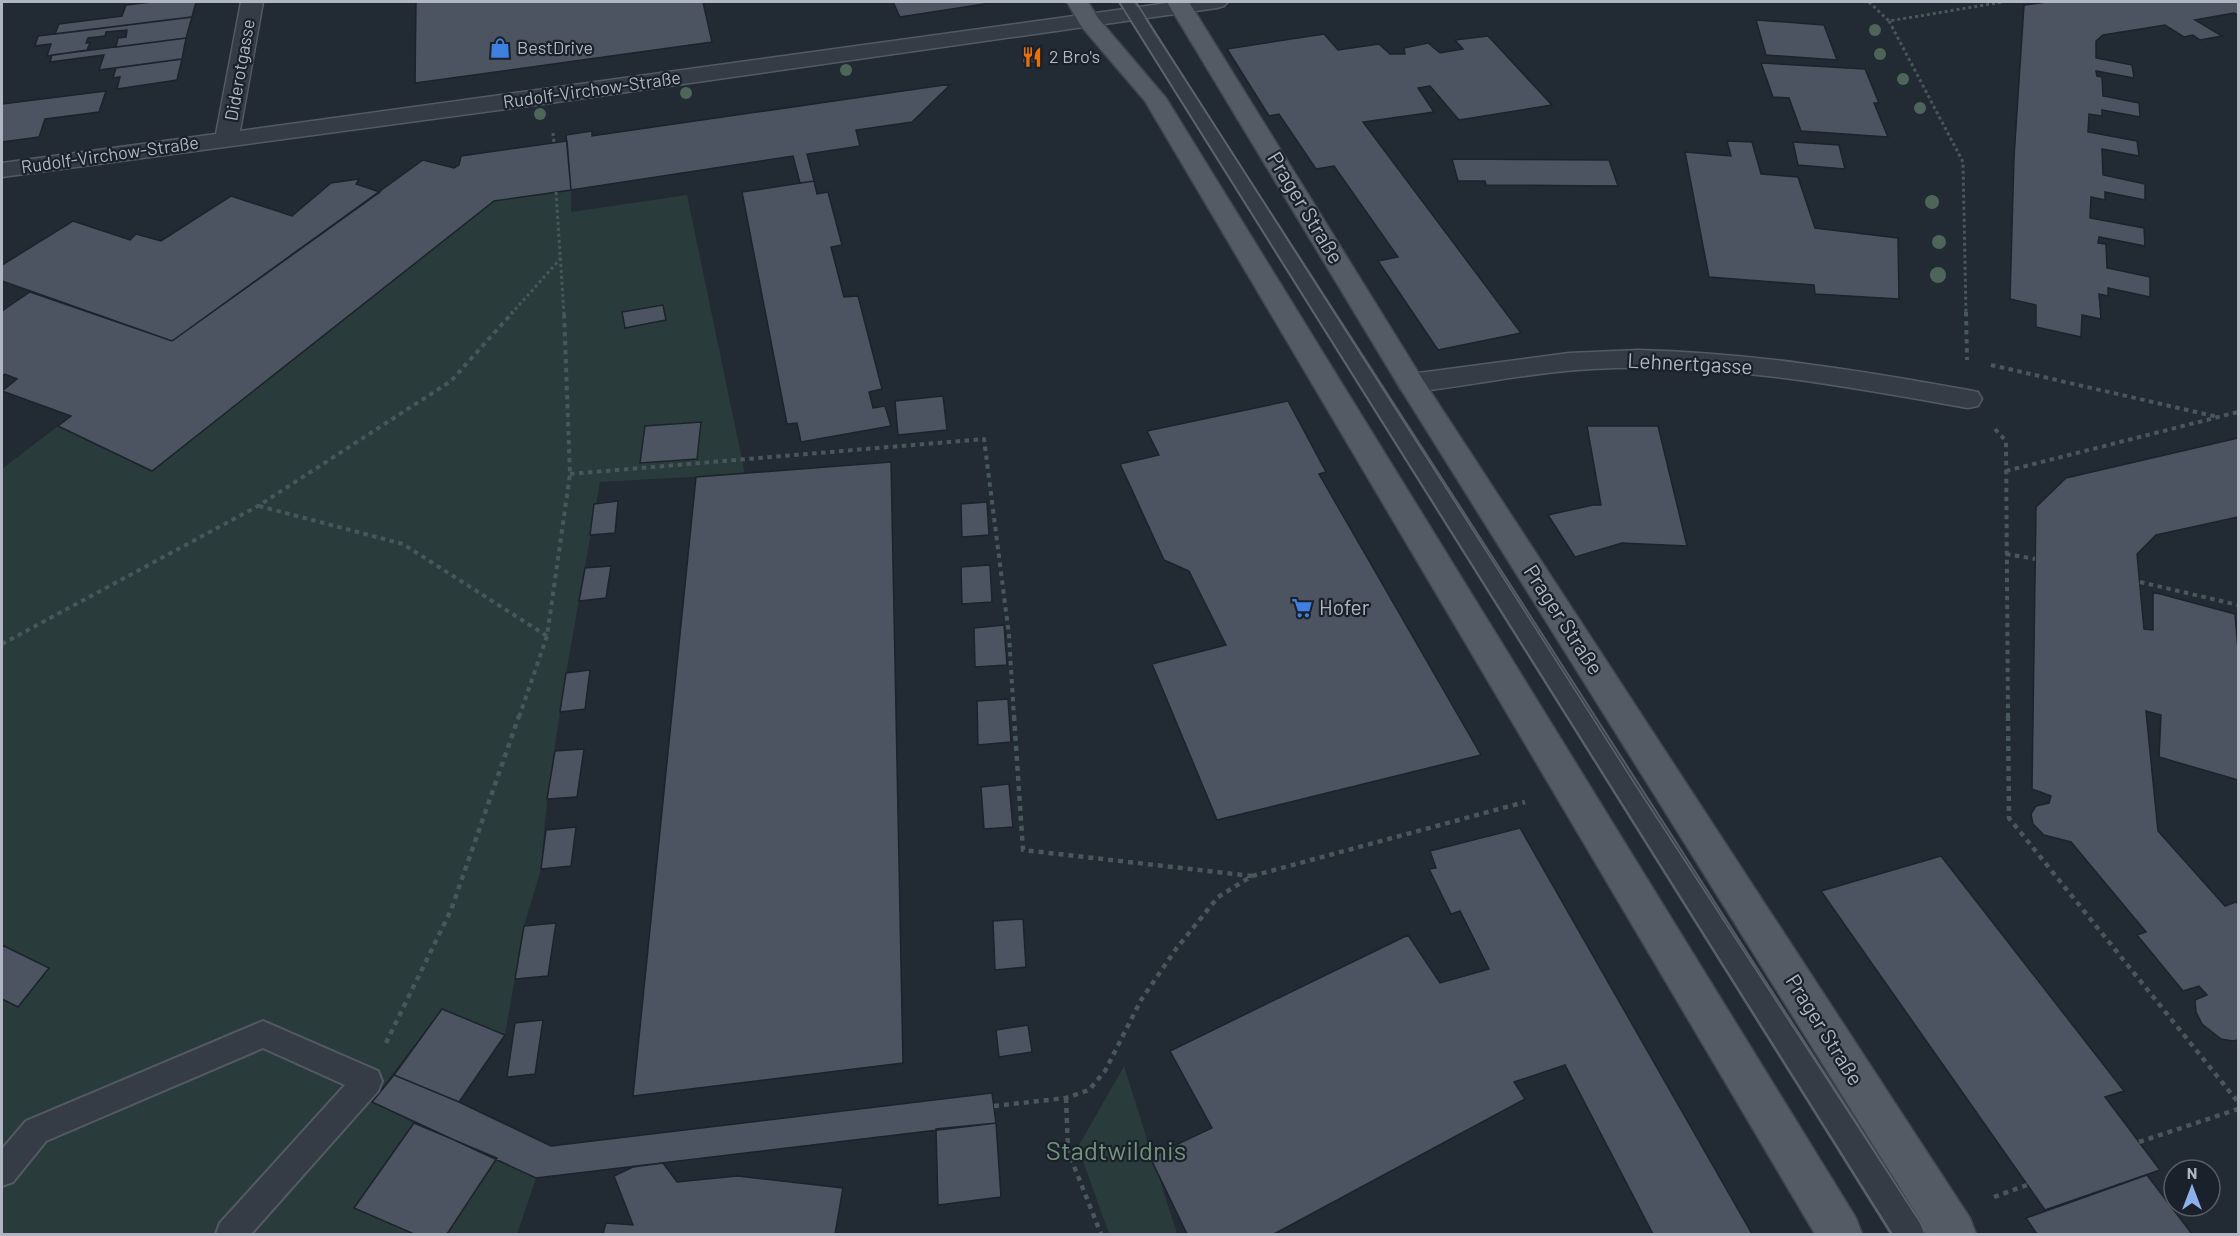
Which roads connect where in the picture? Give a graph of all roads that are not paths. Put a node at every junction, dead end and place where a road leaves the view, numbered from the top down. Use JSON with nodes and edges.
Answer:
{"nodes":[{"id":1,"x":252,"y":2,"type":"edge"},
{"id":2,"x":1217,"y":2,"type":"edge"},
{"id":3,"x":1180,"y":4,"type":"edge"},
{"id":4,"x":1131,"y":8,"type":"edge"},
{"id":5,"x":1084,"y":11,"type":"edge"},
{"id":6,"x":228,"y":138,"type":"junction"},
{"id":7,"x":2,"y":170,"type":"edge"},
{"id":8,"x":1411,"y":383,"type":"junction"},
{"id":9,"x":1968,"y":399,"type":"road end"},
{"id":10,"x":2,"y":1171,"type":"edge"},
{"id":11,"x":231,"y":1234,"type":"edge"},
{"id":12,"x":1840,"y":1234,"type":"edge"},
{"id":13,"x":1909,"y":1234,"type":"edge"},
{"id":14,"x":1954,"y":1234,"type":"edge"}],
"edges":[{"from":1,"to":6,"type":"street","name":"Diderotgasse"},
{"from":2,"to":3,"type":"street","name":"Rudolf-Virchow-Straße"},
{"from":3,"to":4,"type":"street","name":"Rudolf-Virchow-Straße"},
{"from":3,"to":8,"type":"main road","name":"Prager Straße"},
{"from":4,"to":5,"type":"street","name":"Rudolf-Virchow-Straße"},
{"from":4,"to":13,"type":"lane"},
{"from":5,"to":6,"type":"street","name":"Rudolf-Virchow-Straße"},
{"from":5,"to":12,"type":"main road"},
{"from":6,"to":7,"type":"street","name":"Rudolf-Virchow-Straße"},
{"from":8,"to":9,"type":"street","name":"Lehnertgasse"},
{"from":8,"to":14,"type":"main road","name":"Prager Straße"},
{"from":10,"to":11,"type":"lane"}]}
